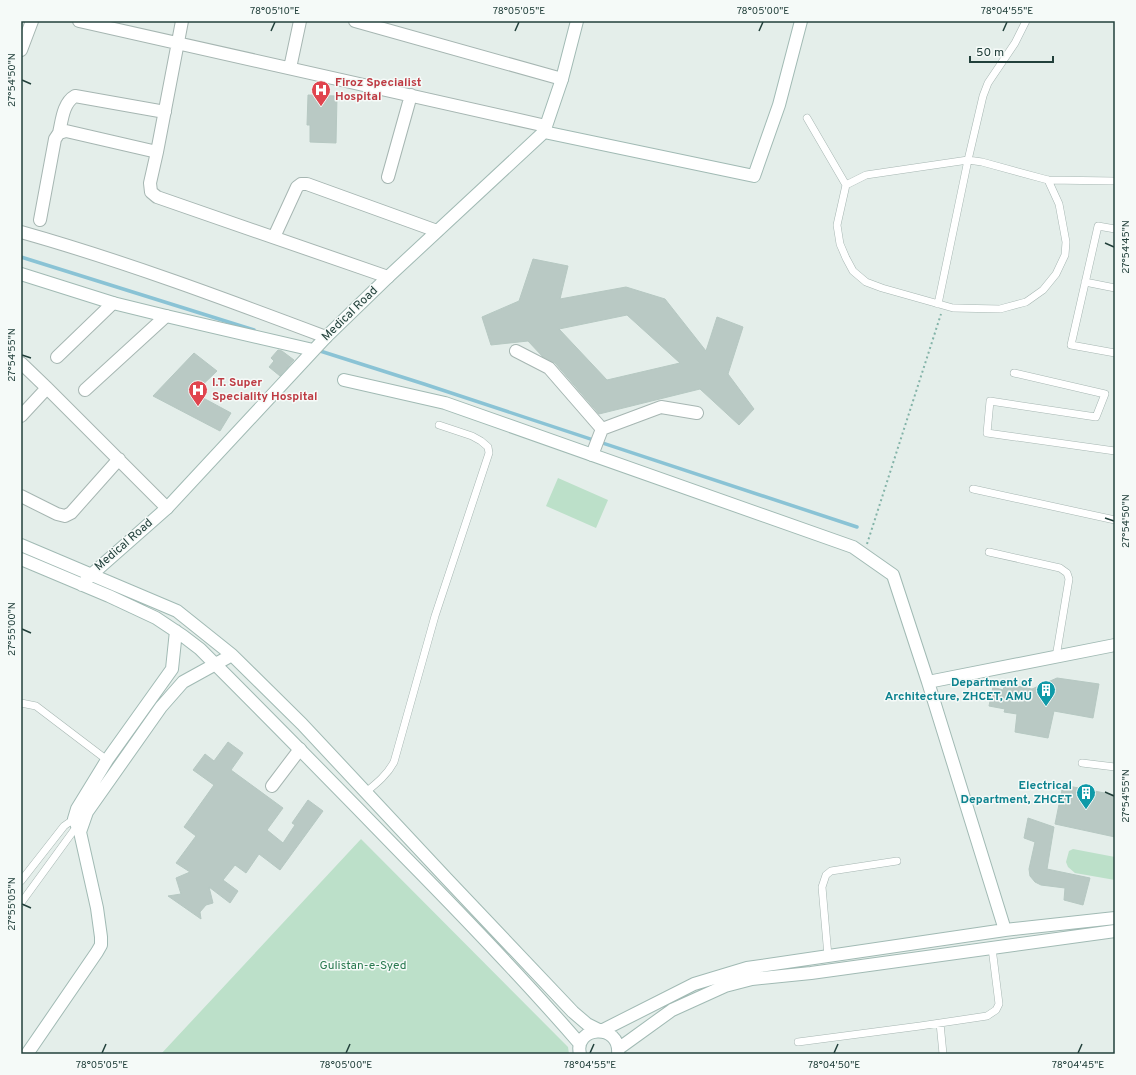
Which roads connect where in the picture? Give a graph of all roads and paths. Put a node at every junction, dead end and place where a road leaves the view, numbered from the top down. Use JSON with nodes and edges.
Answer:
{"nodes":[{"id":1,"x":32,"y":21,"type":"edge"},
{"id":2,"x":79,"y":21,"type":"edge"},
{"id":3,"x":182,"y":21,"type":"edge"},
{"id":4,"x":300,"y":21,"type":"edge"},
{"id":5,"x":355,"y":21,"type":"edge"},
{"id":6,"x":577,"y":21,"type":"edge"},
{"id":7,"x":801,"y":21,"type":"edge"},
{"id":8,"x":1026,"y":21,"type":"edge"},
{"id":9,"x":177,"y":44,"type":"junction"},
{"id":10,"x":21,"y":50,"type":"edge"},
{"id":11,"x":290,"y":68,"type":"junction"},
{"id":12,"x":562,"y":79,"type":"junction"},
{"id":13,"x":411,"y":95,"type":"junction"},
{"id":14,"x":164,"y":112,"type":"junction"},
{"id":15,"x":807,"y":118,"type":"dead end"},
{"id":16,"x":545,"y":129,"type":"junction"},
{"id":17,"x":59,"y":133,"type":"junction"},
{"id":18,"x":157,"y":152,"type":"junction"},
{"id":19,"x":968,"y":160,"type":"junction"},
{"id":20,"x":388,"y":177,"type":"dead end"},
{"id":21,"x":1048,"y":180,"type":"junction"},
{"id":22,"x":1115,"y":181,"type":"edge"},
{"id":23,"x":846,"y":185,"type":"junction"},
{"id":24,"x":40,"y":220,"type":"dead end"},
{"id":25,"x":1115,"y":229,"type":"edge"},
{"id":26,"x":437,"y":231,"type":"junction"},
{"id":27,"x":21,"y":232,"type":"edge"},
{"id":28,"x":274,"y":237,"type":"junction"},
{"id":29,"x":22,"y":276,"type":"edge"},
{"id":30,"x":388,"y":277,"type":"junction"},
{"id":31,"x":1085,"y":282,"type":"junction"},
{"id":32,"x":1115,"y":288,"type":"edge"},
{"id":33,"x":113,"y":302,"type":"junction"},
{"id":34,"x":941,"y":304,"type":"junction"},
{"id":35,"x":166,"y":316,"type":"junction"},
{"id":36,"x":326,"y":338,"type":"junction"},
{"id":37,"x":313,"y":350,"type":"junction"},
{"id":38,"x":516,"y":351,"type":"dead end"},
{"id":39,"x":1115,"y":353,"type":"edge"},
{"id":40,"x":57,"y":357,"type":"dead end"},
{"id":41,"x":21,"y":363,"type":"edge"},
{"id":42,"x":1014,"y":373,"type":"dead end"},
{"id":43,"x":344,"y":380,"type":"dead end"},
{"id":44,"x":47,"y":388,"type":"junction"},
{"id":45,"x":86,"y":390,"type":"dead end"},
{"id":46,"x":697,"y":413,"type":"dead end"},
{"id":47,"x":21,"y":416,"type":"edge"},
{"id":48,"x":439,"y":425,"type":"dead end"},
{"id":49,"x":602,"y":429,"type":"junction"},
{"id":50,"x":1115,"y":451,"type":"edge"},
{"id":51,"x":592,"y":455,"type":"junction"},
{"id":52,"x":118,"y":459,"type":"junction"},
{"id":53,"x":973,"y":488,"type":"dead end"},
{"id":54,"x":21,"y":496,"type":"edge"},
{"id":55,"x":167,"y":508,"type":"junction"},
{"id":56,"x":1115,"y":520,"type":"edge"},
{"id":57,"x":21,"y":545,"type":"edge"},
{"id":58,"x":989,"y":552,"type":"dead end"},
{"id":59,"x":864,"y":554,"type":"junction"},
{"id":60,"x":21,"y":558,"type":"edge"},
{"id":61,"x":91,"y":574,"type":"junction"},
{"id":62,"x":82,"y":585,"type":"junction"},
{"id":63,"x":176,"y":631,"type":"junction"},
{"id":64,"x":1115,"y":645,"type":"edge"},
{"id":65,"x":232,"y":655,"type":"junction"},
{"id":66,"x":1056,"y":657,"type":"junction"},
{"id":67,"x":215,"y":664,"type":"junction"},
{"id":68,"x":928,"y":682,"type":"junction"},
{"id":69,"x":21,"y":703,"type":"edge"},
{"id":70,"x":300,"y":749,"type":"junction"},
{"id":71,"x":107,"y":760,"type":"junction"},
{"id":72,"x":1082,"y":763,"type":"dead end"},
{"id":73,"x":1115,"y":767,"type":"edge"},
{"id":74,"x":272,"y":786,"type":"dead end"},
{"id":75,"x":366,"y":792,"type":"junction"},
{"id":76,"x":77,"y":826,"type":"junction"},
{"id":77,"x":897,"y":861,"type":"dead end"},
{"id":78,"x":21,"y":881,"type":"edge"},
{"id":79,"x":21,"y":902,"type":"edge"},
{"id":80,"x":1115,"y":918,"type":"edge"},
{"id":81,"x":1005,"y":930,"type":"junction"},
{"id":82,"x":1115,"y":931,"type":"edge"},
{"id":83,"x":509,"y":945,"type":"junction"},
{"id":84,"x":992,"y":948,"type":"junction"},
{"id":85,"x":498,"y":954,"type":"junction"},
{"id":86,"x":828,"y":956,"type":"junction"},
{"id":87,"x":940,"y":1023,"type":"junction"},
{"id":88,"x":601,"y":1031,"type":"junction"},
{"id":89,"x":798,"y":1042,"type":"dead end"},
{"id":90,"x":580,"y":1049,"type":"edge"},
{"id":91,"x":618,"y":1052,"type":"edge"},
{"id":92,"x":27,"y":1054,"type":"edge"},
{"id":93,"x":943,"y":1054,"type":"edge"}],
"edges":[{"from":1,"to":10,"type":"street"},
{"from":2,"to":9,"type":"street"},
{"from":3,"to":9,"type":"street"},
{"from":4,"to":11,"type":"street"},
{"from":5,"to":12,"type":"street"},
{"from":6,"to":12,"type":"street","name":"Medical Road"},
{"from":7,"to":16,"type":"street"},
{"from":8,"to":19,"type":"lane"},
{"from":9,"to":11,"type":"street"},
{"from":9,"to":14,"type":"street"},
{"from":11,"to":13,"type":"street"},
{"from":12,"to":16,"type":"street","name":"Medical Road"},
{"from":13,"to":16,"type":"street"},
{"from":13,"to":20,"type":"street"},
{"from":14,"to":17,"type":"street"},
{"from":14,"to":18,"type":"street"},
{"from":15,"to":23,"type":"lane"},
{"from":16,"to":26,"type":"street","name":"Medical Road"},
{"from":17,"to":18,"type":"street"},
{"from":17,"to":24,"type":"street"},
{"from":18,"to":28,"type":"street"},
{"from":19,"to":21,"type":"lane"},
{"from":19,"to":23,"type":"lane"},
{"from":19,"to":34,"type":"lane"},
{"from":21,"to":22,"type":"lane"},
{"from":21,"to":34,"type":"lane"},
{"from":23,"to":34,"type":"lane"},
{"from":25,"to":31,"type":"lane"},
{"from":26,"to":28,"type":"street"},
{"from":26,"to":30,"type":"street","name":"Medical Road"},
{"from":27,"to":36,"type":"street"},
{"from":28,"to":30,"type":"street"},
{"from":29,"to":33,"type":"street"},
{"from":30,"to":36,"type":"street","name":"Medical Road"},
{"from":31,"to":32,"type":"lane"},
{"from":31,"to":39,"type":"lane"},
{"from":33,"to":35,"type":"street"},
{"from":33,"to":40,"type":"street"},
{"from":34,"to":59,"type":"path"},
{"from":35,"to":37,"type":"street"},
{"from":35,"to":45,"type":"street"},
{"from":36,"to":37,"type":"street","name":"Medical Road"},
{"from":37,"to":55,"type":"street","name":"Medical Road"},
{"from":38,"to":49,"type":"street"},
{"from":41,"to":44,"type":"street"},
{"from":42,"to":50,"type":"lane"},
{"from":43,"to":51,"type":"street"},
{"from":44,"to":47,"type":"street"},
{"from":44,"to":52,"type":"street"},
{"from":46,"to":49,"type":"street"},
{"from":48,"to":75,"type":"lane"},
{"from":49,"to":51,"type":"street"},
{"from":51,"to":59,"type":"street"},
{"from":52,"to":54,"type":"street"},
{"from":52,"to":55,"type":"street"},
{"from":53,"to":56,"type":"lane"},
{"from":55,"to":61,"type":"street","name":"Medical Road"},
{"from":57,"to":61,"type":"street"},
{"from":58,"to":66,"type":"lane"},
{"from":59,"to":68,"type":"street"},
{"from":60,"to":62,"type":"street"},
{"from":61,"to":62,"type":"street","name":"Medical Road"},
{"from":61,"to":65,"type":"street"},
{"from":62,"to":63,"type":"street"},
{"from":63,"to":67,"type":"street"},
{"from":63,"to":71,"type":"street"},
{"from":64,"to":66,"type":"street"},
{"from":65,"to":67,"type":"street"},
{"from":65,"to":75,"type":"street"},
{"from":66,"to":68,"type":"street"},
{"from":67,"to":70,"type":"street"},
{"from":67,"to":76,"type":"street"},
{"from":68,"to":81,"type":"street"},
{"from":69,"to":71,"type":"lane"},
{"from":70,"to":74,"type":"street"},
{"from":70,"to":85,"type":"street"},
{"from":71,"to":76,"type":"street"},
{"from":72,"to":73,"type":"lane"},
{"from":75,"to":83,"type":"street"},
{"from":76,"to":78,"type":"lane"},
{"from":76,"to":79,"type":"lane"},
{"from":76,"to":92,"type":"street"},
{"from":77,"to":86,"type":"lane"},
{"from":80,"to":81,"type":"street"},
{"from":81,"to":86,"type":"street"},
{"from":82,"to":84,"type":"street"},
{"from":83,"to":85,"type":"street"},
{"from":83,"to":88,"type":"street"},
{"from":84,"to":87,"type":"lane"},
{"from":84,"to":91,"type":"street"},
{"from":85,"to":90,"type":"street"},
{"from":86,"to":88,"type":"street"},
{"from":87,"to":89,"type":"lane"},
{"from":87,"to":93,"type":"lane"},
{"from":88,"to":90,"type":"street"},
{"from":88,"to":91,"type":"street"}]}
